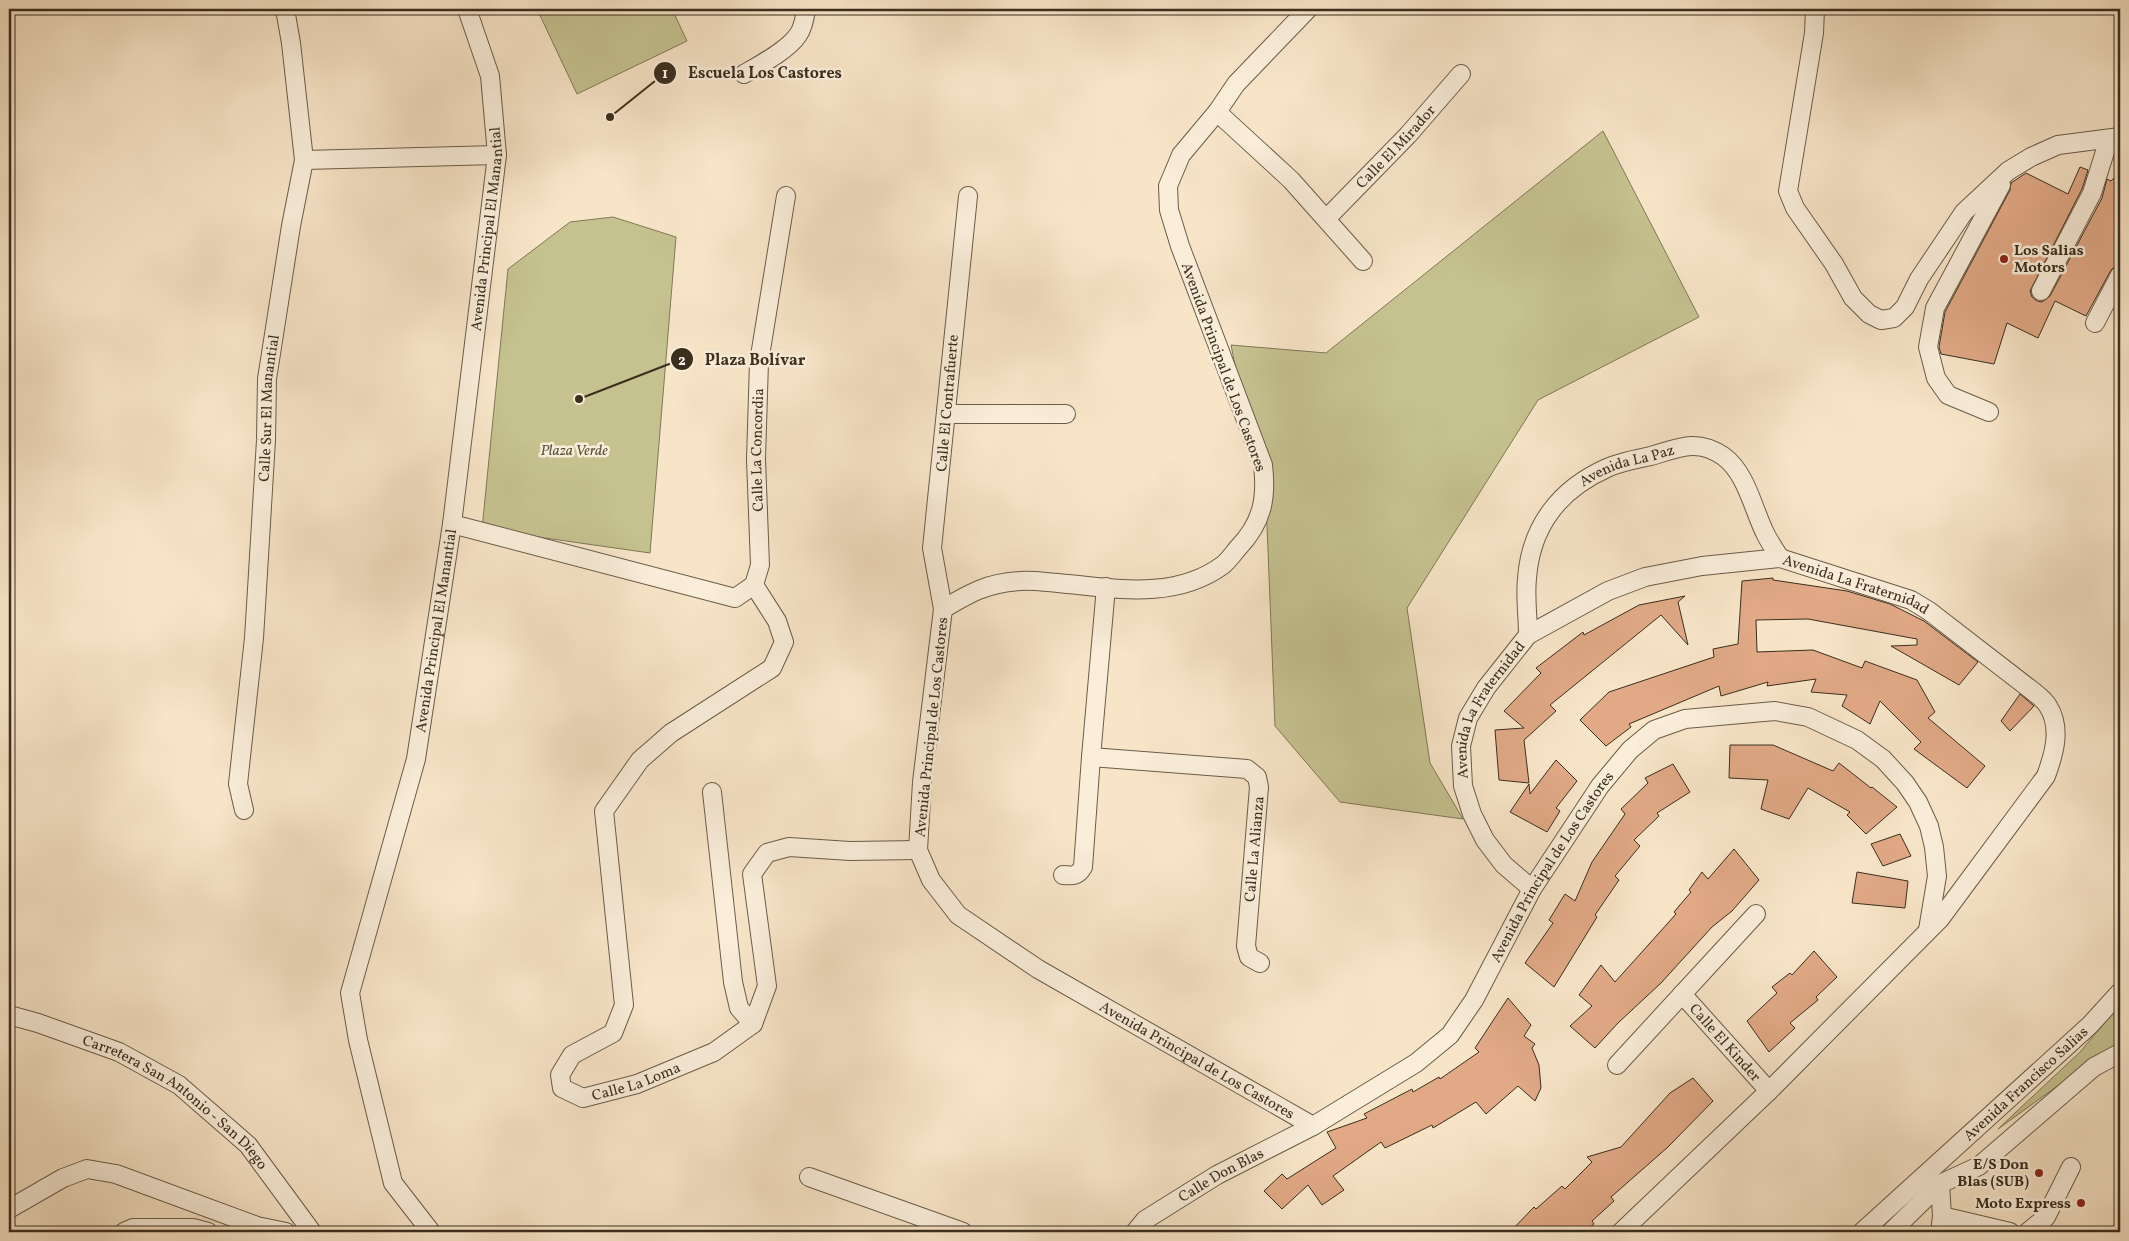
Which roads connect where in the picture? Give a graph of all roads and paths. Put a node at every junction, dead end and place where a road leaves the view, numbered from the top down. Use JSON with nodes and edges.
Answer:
{"nodes":[{"id":1,"x":285,"y":9,"type":"edge"},
{"id":2,"x":467,"y":9,"type":"edge"},
{"id":3,"x":806,"y":9,"type":"edge"},
{"id":4,"x":1308,"y":9,"type":"edge"},
{"id":5,"x":1815,"y":9,"type":"edge"},
{"id":6,"x":744,"y":74,"type":"dead end"},
{"id":7,"x":1461,"y":74,"type":"dead end"},
{"id":8,"x":1217,"y":112,"type":"junction"},
{"id":9,"x":2115,"y":138,"type":"edge"},
{"id":10,"x":497,"y":155,"type":"junction"},
{"id":11,"x":304,"y":160,"type":"junction"},
{"id":12,"x":2008,"y":171,"type":"junction"},
{"id":13,"x":786,"y":196,"type":"dead end"},
{"id":14,"x":968,"y":196,"type":"dead end"},
{"id":15,"x":1327,"y":218,"type":"junction"},
{"id":16,"x":1363,"y":261,"type":"dead end"},
{"id":17,"x":2120,"y":275,"type":"edge"},
{"id":18,"x":2041,"y":291,"type":"dead end"},
{"id":19,"x":2095,"y":323,"type":"dead end"},
{"id":20,"x":1988,"y":412,"type":"dead end"},
{"id":21,"x":946,"y":414,"type":"junction"},
{"id":22,"x":1066,"y":414,"type":"dead end"},
{"id":23,"x":452,"y":524,"type":"junction"},
{"id":24,"x":1780,"y":558,"type":"junction"},
{"id":25,"x":754,"y":584,"type":"junction"},
{"id":26,"x":1106,"y":588,"type":"junction"},
{"id":27,"x":943,"y":609,"type":"junction"},
{"id":28,"x":1528,"y":635,"type":"junction"},
{"id":29,"x":1091,"y":757,"type":"junction"},
{"id":30,"x":712,"y":792,"type":"dead end"},
{"id":31,"x":244,"y":810,"type":"dead end"},
{"id":32,"x":918,"y":850,"type":"junction"},
{"id":33,"x":1063,"y":875,"type":"dead end"},
{"id":34,"x":1532,"y":889,"type":"junction"},
{"id":35,"x":1756,"y":914,"type":"dead end"},
{"id":36,"x":1928,"y":930,"type":"junction"},
{"id":37,"x":1260,"y":963,"type":"dead end"},
{"id":38,"x":2120,"y":992,"type":"edge"},
{"id":39,"x":1682,"y":994,"type":"junction"},
{"id":40,"x":9,"y":1015,"type":"edge"},
{"id":41,"x":752,"y":1024,"type":"junction"},
{"id":42,"x":2120,"y":1053,"type":"edge"},
{"id":43,"x":1617,"y":1065,"type":"dead end"},
{"id":44,"x":1769,"y":1091,"type":"junction"},
{"id":45,"x":1313,"y":1126,"type":"junction"},
{"id":46,"x":2071,"y":1167,"type":"dead end"},
{"id":47,"x":809,"y":1177,"type":"dead end"},
{"id":48,"x":1940,"y":1184,"type":"junction"},
{"id":49,"x":9,"y":1209,"type":"edge"},
{"id":50,"x":1941,"y":1224,"type":"edge"},
{"id":51,"x":124,"y":1232,"type":"edge"},
{"id":52,"x":208,"y":1232,"type":"edge"},
{"id":53,"x":286,"y":1232,"type":"edge"},
{"id":54,"x":303,"y":1232,"type":"edge"},
{"id":55,"x":312,"y":1232,"type":"edge"},
{"id":56,"x":431,"y":1232,"type":"edge"},
{"id":57,"x":963,"y":1232,"type":"edge"},
{"id":58,"x":1135,"y":1232,"type":"edge"},
{"id":59,"x":1621,"y":1232,"type":"edge"},
{"id":60,"x":1862,"y":1232,"type":"edge"},
{"id":61,"x":1891,"y":1232,"type":"edge"},
{"id":62,"x":2010,"y":1232,"type":"edge"},
{"id":63,"x":2028,"y":1232,"type":"edge"}],
"edges":[{"from":1,"to":11,"type":"street","name":"Calle Sur El Manantial"},
{"from":2,"to":10,"type":"street","name":"Avenida Principal El Manantial"},
{"from":3,"to":6,"type":"street"},
{"from":4,"to":8,"type":"street","name":"Avenida Principal de Los Castores"},
{"from":5,"to":12,"type":"street"},
{"from":7,"to":15,"type":"street","name":"Calle El Mirador"},
{"from":8,"to":15,"type":"street"},
{"from":8,"to":26,"type":"street","name":"Avenida Principal de Los Castores"},
{"from":9,"to":12,"type":"street"},
{"from":9,"to":18,"type":"street"},
{"from":10,"to":11,"type":"street"},
{"from":10,"to":23,"type":"street","name":"Avenida Principal El Manantial"},
{"from":11,"to":31,"type":"street","name":"Calle Sur El Manantial"},
{"from":12,"to":20,"type":"street"},
{"from":13,"to":25,"type":"street","name":"Calle La Concordia"},
{"from":14,"to":21,"type":"street","name":"Calle El Contrafuerte"},
{"from":15,"to":16,"type":"street"},
{"from":17,"to":19,"type":"street"},
{"from":21,"to":22,"type":"street"},
{"from":21,"to":27,"type":"street","name":"Calle El Contrafuerte"},
{"from":23,"to":25,"type":"street"},
{"from":23,"to":56,"type":"street","name":"Avenida Principal El Manantial"},
{"from":24,"to":28,"type":"street","name":"Avenida La Fraternidad"},
{"from":24,"to":28,"type":"street","name":"Avenida La Paz"},
{"from":24,"to":36,"type":"street","name":"Avenida La Fraternidad"},
{"from":25,"to":41,"type":"street","name":"Calle La Loma"},
{"from":26,"to":27,"type":"street","name":"Avenida Principal de Los Castores"},
{"from":26,"to":29,"type":"street"},
{"from":27,"to":32,"type":"street","name":"Avenida Principal de Los Castores"},
{"from":28,"to":34,"type":"street","name":"Avenida La Fraternidad"},
{"from":29,"to":33,"type":"street"},
{"from":29,"to":37,"type":"street","name":"Calle La Alianza"},
{"from":30,"to":41,"type":"street"},
{"from":32,"to":41,"type":"street"},
{"from":32,"to":45,"type":"street","name":"Avenida Principal de Los Castores"},
{"from":34,"to":36,"type":"street","name":"Avenida Principal de Los Castores"},
{"from":34,"to":45,"type":"street","name":"Avenida Principal de Los Castores"},
{"from":35,"to":39,"type":"street","name":"Calle El Kinder"},
{"from":36,"to":44,"type":"street"},
{"from":38,"to":60,"type":"street","name":"Avenida Francisco Salias"},
{"from":39,"to":43,"type":"street","name":"Calle El Kinder"},
{"from":39,"to":44,"type":"street","name":"Calle El Kinder"},
{"from":40,"to":55,"type":"street","name":"Carretera San Antonio - San Diego"},
{"from":42,"to":48,"type":"street","name":"Avenida Francisco Salias"},
{"from":44,"to":59,"type":"street"},
{"from":45,"to":58,"type":"street","name":"Calle Don Blas"},
{"from":46,"to":63,"type":"street"},
{"from":47,"to":57,"type":"street"},
{"from":48,"to":50,"type":"street"},
{"from":48,"to":61,"type":"street","name":"Avenida Francisco Salias"},
{"from":49,"to":53,"type":"street"},
{"from":50,"to":62,"type":"street"},
{"from":51,"to":52,"type":"street"},
{"from":54,"to":55,"type":"street"}]}
